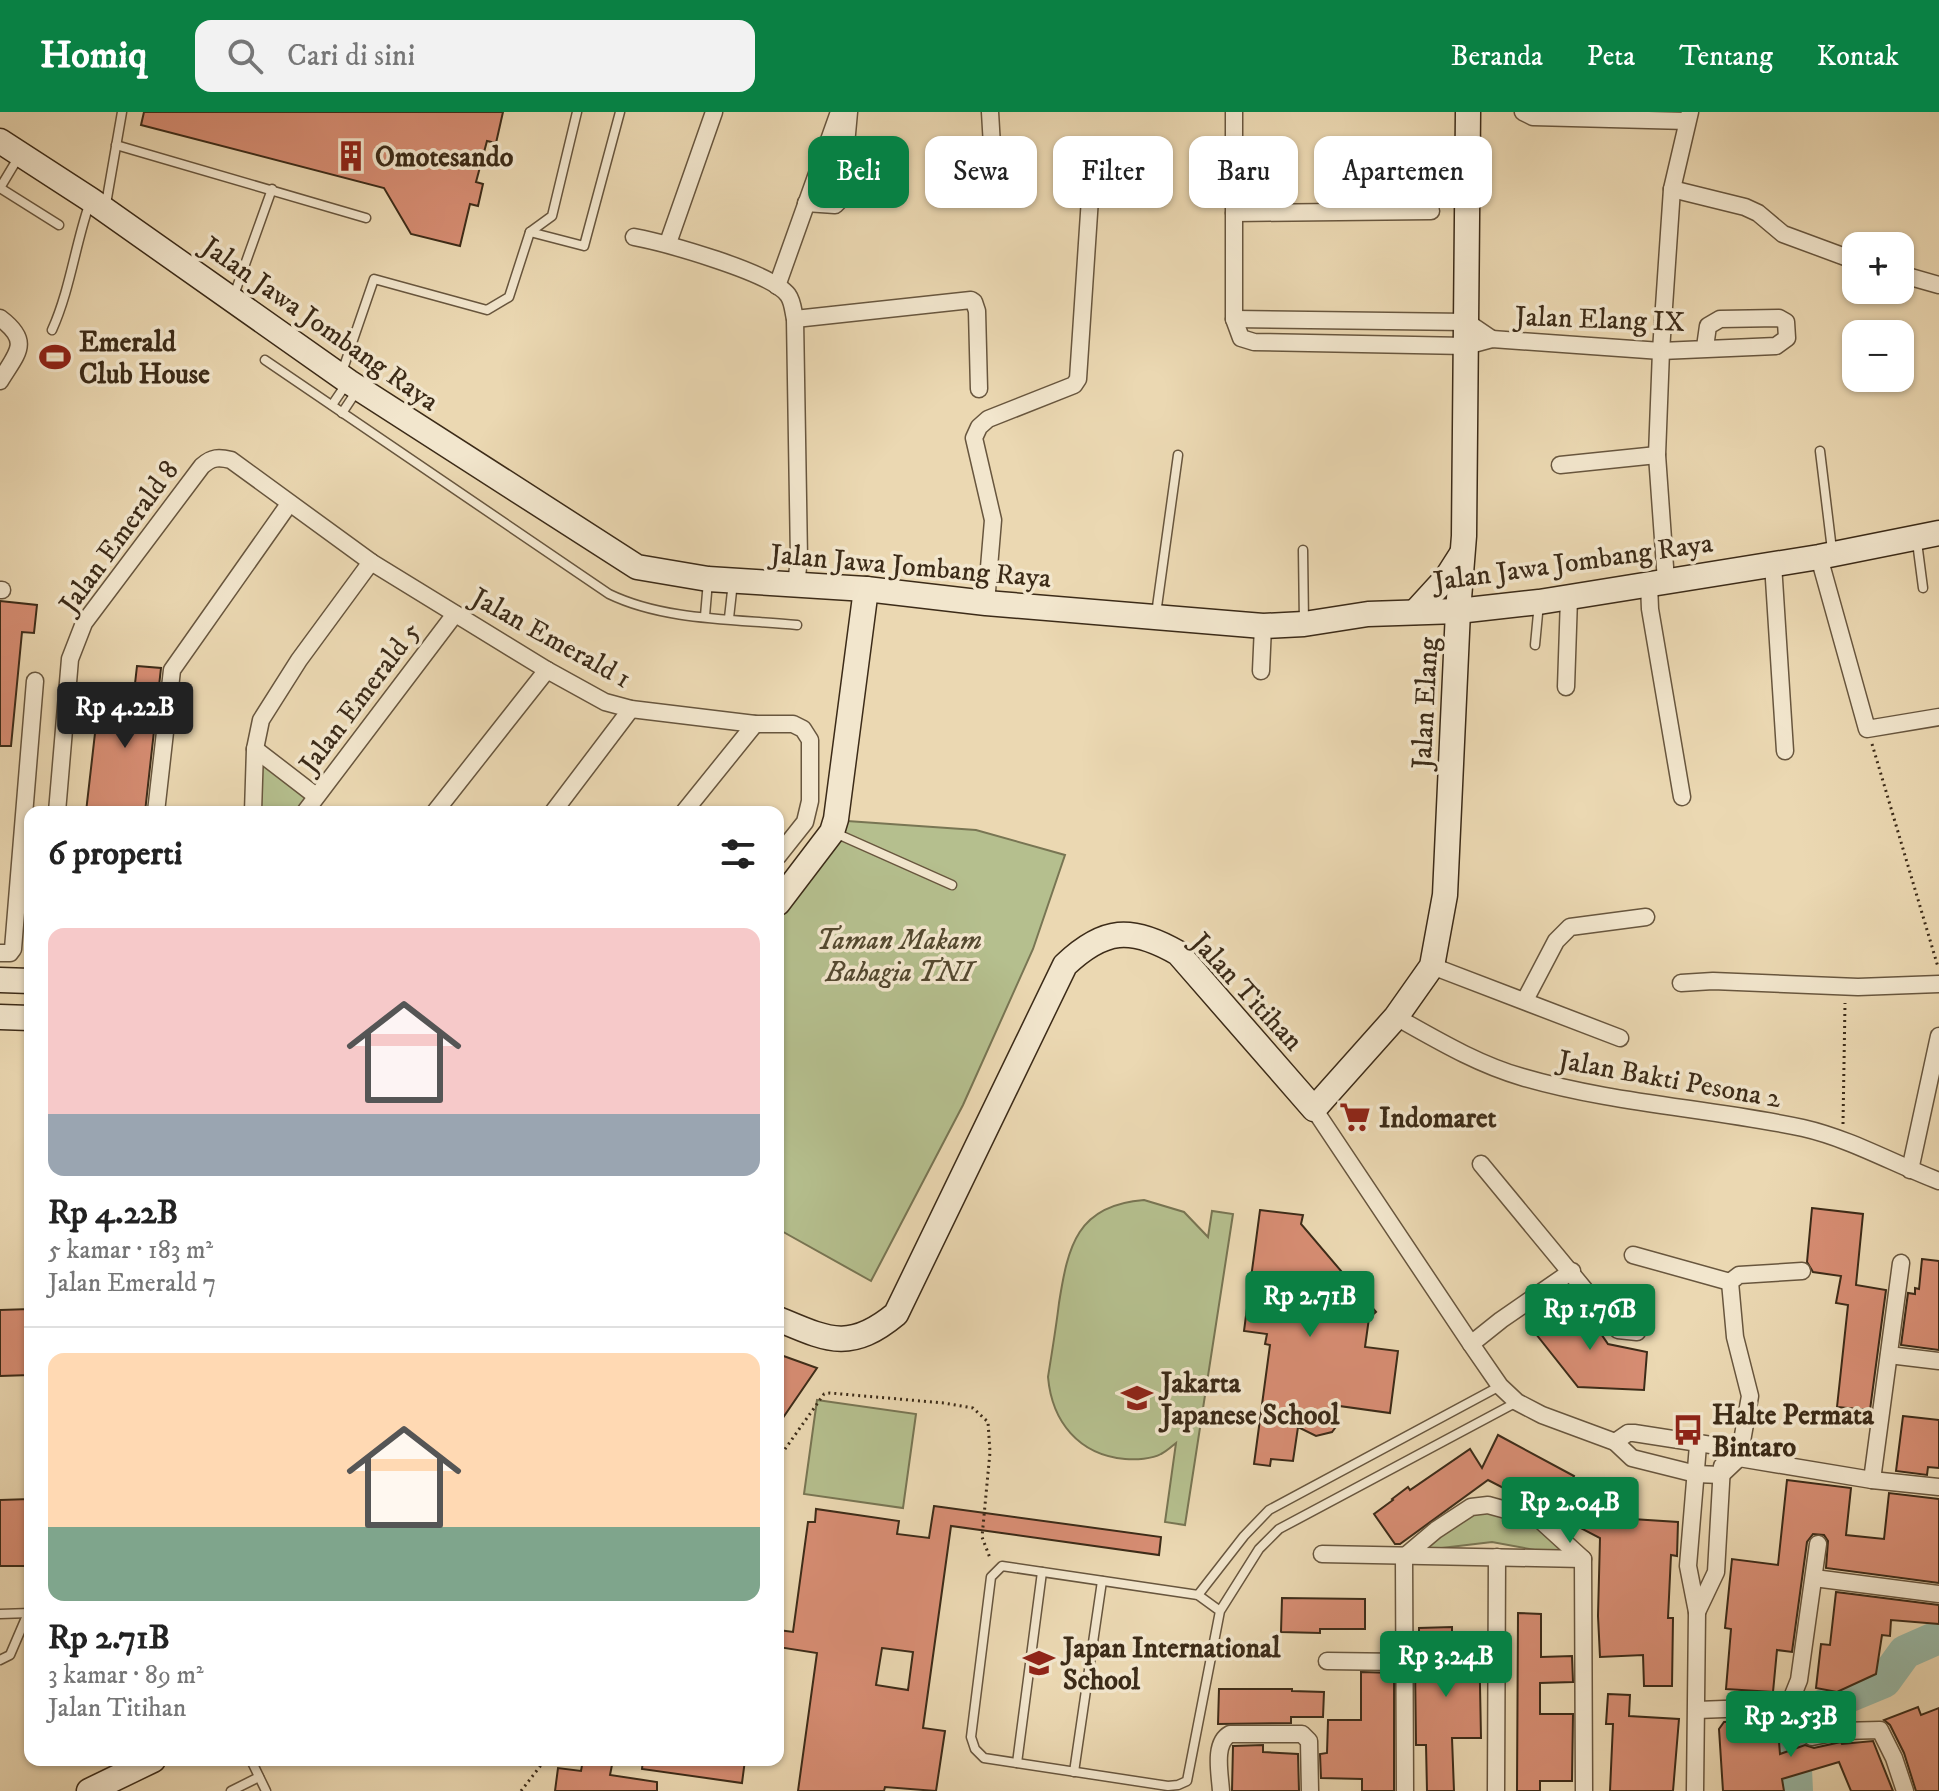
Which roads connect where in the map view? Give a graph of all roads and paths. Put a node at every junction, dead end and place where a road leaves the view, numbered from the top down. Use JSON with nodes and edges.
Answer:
{"nodes":[{"id":1,"x":122,"y":112,"type":"edge"},
{"id":2,"x":577,"y":112,"type":"edge"},
{"id":3,"x":620,"y":112,"type":"edge"},
{"id":4,"x":714,"y":112,"type":"edge"},
{"id":5,"x":839,"y":112,"type":"edge"},
{"id":6,"x":849,"y":112,"type":"edge"},
{"id":7,"x":990,"y":112,"type":"edge"},
{"id":8,"x":1234,"y":112,"type":"edge"},
{"id":9,"x":1468,"y":112,"type":"edge"},
{"id":10,"x":1523,"y":112,"type":"edge"},
{"id":11,"x":1688,"y":117,"type":"edge"},
{"id":12,"x":991,"y":136,"type":"edge"},
{"id":13,"x":116,"y":145,"type":"junction"},
{"id":14,"x":10,"y":147,"type":"edge"},
{"id":15,"x":0,"y":188,"type":"edge"},
{"id":16,"x":272,"y":189,"type":"junction"},
{"id":17,"x":1672,"y":189,"type":"junction"},
{"id":18,"x":806,"y":203,"type":"junction"},
{"id":19,"x":98,"y":204,"type":"junction"},
{"id":20,"x":1089,"y":208,"type":"edge"},
{"id":21,"x":1431,"y":211,"type":"dead end"},
{"id":22,"x":1234,"y":213,"type":"junction"},
{"id":23,"x":366,"y":218,"type":"dead end"},
{"id":24,"x":59,"y":225,"type":"dead end"},
{"id":25,"x":530,"y":232,"type":"junction"},
{"id":26,"x":634,"y":237,"type":"dead end"},
{"id":27,"x":668,"y":243,"type":"junction"},
{"id":28,"x":1842,"y":256,"type":"edge"},
{"id":29,"x":1914,"y":278,"type":"edge"},
{"id":30,"x":1939,"y":285,"type":"edge"},
{"id":31,"x":777,"y":286,"type":"junction"},
{"id":32,"x":232,"y":299,"type":"junction"},
{"id":33,"x":0,"y":318,"type":"edge"},
{"id":34,"x":795,"y":319,"type":"junction"},
{"id":35,"x":1234,"y":319,"type":"junction"},
{"id":36,"x":52,"y":330,"type":"dead end"},
{"id":37,"x":1466,"y":334,"type":"junction"},
{"id":38,"x":1705,"y":347,"type":"junction"},
{"id":39,"x":1661,"y":351,"type":"junction"},
{"id":40,"x":265,"y":360,"type":"dead end"},
{"id":41,"x":0,"y":381,"type":"edge"},
{"id":42,"x":349,"y":382,"type":"junction"},
{"id":43,"x":979,"y":389,"type":"dead end"},
{"id":44,"x":332,"y":405,"type":"junction"},
{"id":45,"x":342,"y":413,"type":"junction"},
{"id":46,"x":1820,"y":451,"type":"dead end"},
{"id":47,"x":1178,"y":455,"type":"dead end"},
{"id":48,"x":1657,"y":455,"type":"junction"},
{"id":49,"x":231,"y":460,"type":"joint"},
{"id":50,"x":1560,"y":465,"type":"dead end"},
{"id":51,"x":289,"y":504,"type":"junction"},
{"id":52,"x":1928,"y":535,"type":"edge"},
{"id":53,"x":1303,"y":550,"type":"dead end"},
{"id":54,"x":1462,"y":552,"type":"junction"},
{"id":55,"x":1826,"y":556,"type":"junction"},
{"id":56,"x":371,"y":562,"type":"junction"},
{"id":57,"x":1773,"y":564,"type":"junction"},
{"id":58,"x":708,"y":579,"type":"junction"},
{"id":59,"x":733,"y":581,"type":"junction"},
{"id":60,"x":1657,"y":583,"type":"junction"},
{"id":61,"x":796,"y":585,"type":"junction"},
{"id":62,"x":1923,"y":588,"type":"dead end"},
{"id":63,"x":866,"y":589,"type":"junction"},
{"id":64,"x":1569,"y":598,"type":"junction"},
{"id":65,"x":1539,"y":602,"type":"junction"},
{"id":66,"x":986,"y":603,"type":"junction"},
{"id":67,"x":1458,"y":611,"type":"junction"},
{"id":68,"x":1415,"y":612,"type":"junction"},
{"id":69,"x":455,"y":614,"type":"junction"},
{"id":70,"x":1156,"y":615,"type":"junction"},
{"id":71,"x":705,"y":616,"type":"junction"},
{"id":72,"x":729,"y":618,"type":"junction"},
{"id":73,"x":1304,"y":624,"type":"junction"},
{"id":74,"x":797,"y":625,"type":"dead end"},
{"id":75,"x":1263,"y":626,"type":"junction"},
{"id":76,"x":1535,"y":645,"type":"dead end"},
{"id":77,"x":547,"y":670,"type":"junction"},
{"id":78,"x":1261,"y":671,"type":"dead end"},
{"id":79,"x":35,"y":681,"type":"dead end"},
{"id":80,"x":1566,"y":687,"type":"dead end"},
{"id":81,"x":631,"y":709,"type":"junction"},
{"id":82,"x":1939,"y":717,"type":"edge"},
{"id":83,"x":755,"y":724,"type":"junction"},
{"id":84,"x":1867,"y":729,"type":"junction"},
{"id":85,"x":255,"y":749,"type":"junction"},
{"id":86,"x":1785,"y":751,"type":"dead end"},
{"id":87,"x":316,"y":796,"type":"junction"},
{"id":88,"x":1682,"y":797,"type":"dead end"},
{"id":89,"x":25,"y":806,"type":"edge"},
{"id":90,"x":58,"y":806,"type":"edge"},
{"id":91,"x":157,"y":806,"type":"edge"},
{"id":92,"x":253,"y":806,"type":"edge"},
{"id":93,"x":309,"y":806,"type":"edge"},
{"id":94,"x":440,"y":806,"type":"edge"},
{"id":95,"x":558,"y":806,"type":"edge"},
{"id":96,"x":689,"y":806,"type":"edge"},
{"id":97,"x":24,"y":815,"type":"edge"},
{"id":98,"x":832,"y":832,"type":"junction"},
{"id":99,"x":784,"y":848,"type":"edge"},
{"id":100,"x":952,"y":885,"type":"dead end"},
{"id":101,"x":784,"y":895,"type":"edge"},
{"id":102,"x":1646,"y":917,"type":"dead end"},
{"id":103,"x":0,"y":953,"type":"edge"},
{"id":104,"x":1432,"y":966,"type":"junction"},
{"id":105,"x":1939,"y":971,"type":"edge"},
{"id":106,"x":0,"y":980,"type":"edge"},
{"id":107,"x":24,"y":981,"type":"edge"},
{"id":108,"x":1681,"y":983,"type":"dead end"},
{"id":109,"x":1939,"y":984,"type":"edge"},
{"id":110,"x":1847,"y":987,"type":"junction"},
{"id":111,"x":1525,"y":1000,"type":"junction"},
{"id":112,"x":0,"y":1017,"type":"edge"},
{"id":113,"x":1396,"y":1017,"type":"junction"},
{"id":114,"x":24,"y":1018,"type":"edge"},
{"id":115,"x":1939,"y":1036,"type":"edge"},
{"id":116,"x":1620,"y":1038,"type":"dead end"},
{"id":117,"x":1314,"y":1109,"type":"junction"},
{"id":118,"x":1843,"y":1140,"type":"junction"},
{"id":119,"x":1481,"y":1164,"type":"dead end"},
{"id":120,"x":1910,"y":1170,"type":"junction"},
{"id":121,"x":1939,"y":1181,"type":"edge"},
{"id":122,"x":1633,"y":1255,"type":"dead end"},
{"id":123,"x":1901,"y":1263,"type":"dead end"},
{"id":124,"x":1572,"y":1271,"type":"junction"},
{"id":125,"x":1802,"y":1271,"type":"dead end"},
{"id":126,"x":1730,"y":1282,"type":"junction"},
{"id":127,"x":784,"y":1321,"type":"edge"},
{"id":128,"x":784,"y":1328,"type":"edge"},
{"id":129,"x":803,"y":1329,"type":"junction"},
{"id":130,"x":1637,"y":1332,"type":"dead end"},
{"id":131,"x":1471,"y":1344,"type":"junction"},
{"id":132,"x":1889,"y":1355,"type":"junction"},
{"id":133,"x":1939,"y":1361,"type":"edge"},
{"id":134,"x":1500,"y":1386,"type":"junction"},
{"id":135,"x":1517,"y":1402,"type":"junction"},
{"id":136,"x":1615,"y":1442,"type":"junction"},
{"id":137,"x":1698,"y":1445,"type":"junction"},
{"id":138,"x":1724,"y":1447,"type":"junction"},
{"id":139,"x":784,"y":1451,"type":"edge"},
{"id":140,"x":1739,"y":1458,"type":"junction"},
{"id":141,"x":1696,"y":1474,"type":"junction"},
{"id":142,"x":1721,"y":1475,"type":"junction"},
{"id":143,"x":1872,"y":1480,"type":"junction"},
{"id":144,"x":1939,"y":1487,"type":"edge"},
{"id":145,"x":1244,"y":1536,"type":"junction"},
{"id":146,"x":1818,"y":1544,"type":"dead end"},
{"id":147,"x":1259,"y":1549,"type":"junction"},
{"id":148,"x":1322,"y":1554,"type":"dead end"},
{"id":149,"x":1404,"y":1557,"type":"junction"},
{"id":150,"x":1497,"y":1557,"type":"junction"},
{"id":151,"x":1583,"y":1559,"type":"junction"},
{"id":152,"x":996,"y":1571,"type":"junction"},
{"id":153,"x":1042,"y":1572,"type":"junction"},
{"id":154,"x":1814,"y":1578,"type":"junction"},
{"id":155,"x":1102,"y":1581,"type":"junction"},
{"id":156,"x":1939,"y":1594,"type":"edge"},
{"id":157,"x":1198,"y":1595,"type":"junction"},
{"id":158,"x":1220,"y":1611,"type":"junction"},
{"id":159,"x":1697,"y":1612,"type":"junction"},
{"id":160,"x":0,"y":1614,"type":"edge"},
{"id":161,"x":24,"y":1615,"type":"edge"},
{"id":162,"x":24,"y":1622,"type":"edge"},
{"id":163,"x":0,"y":1660,"type":"edge"},
{"id":164,"x":1327,"y":1661,"type":"dead end"},
{"id":165,"x":1404,"y":1662,"type":"junction"},
{"id":166,"x":1697,"y":1710,"type":"junction"},
{"id":167,"x":1812,"y":1737,"type":"dead end"},
{"id":168,"x":1017,"y":1763,"type":"junction"},
{"id":169,"x":141,"y":1766,"type":"edge"},
{"id":170,"x":254,"y":1766,"type":"edge"},
{"id":171,"x":540,"y":1766,"type":"edge"},
{"id":172,"x":1074,"y":1772,"type":"junction"},
{"id":173,"x":259,"y":1777,"type":"junction"},
{"id":174,"x":89,"y":1791,"type":"edge"},
{"id":175,"x":231,"y":1791,"type":"edge"},
{"id":176,"x":266,"y":1791,"type":"edge"},
{"id":177,"x":521,"y":1791,"type":"edge"},
{"id":178,"x":1221,"y":1791,"type":"edge"},
{"id":179,"x":1310,"y":1791,"type":"edge"},
{"id":180,"x":1405,"y":1791,"type":"edge"},
{"id":181,"x":1496,"y":1791,"type":"edge"},
{"id":182,"x":1584,"y":1791,"type":"edge"},
{"id":183,"x":1695,"y":1791,"type":"edge"},
{"id":184,"x":1905,"y":1791,"type":"edge"}],
"edges":[{"from":1,"to":13,"type":"lane"},
{"from":2,"to":25,"type":"lane"},
{"from":3,"to":25,"type":"lane"},
{"from":4,"to":27,"type":"street"},
{"from":5,"to":18,"type":"street"},
{"from":6,"to":18,"type":"street"},
{"from":7,"to":12,"type":"street"},
{"from":8,"to":22,"type":"street"},
{"from":9,"to":37,"type":"main road","name":"Jalan Elang"},
{"from":10,"to":11,"type":"street"},
{"from":11,"to":17,"type":"street"},
{"from":13,"to":16,"type":"lane"},
{"from":13,"to":19,"type":"lane"},
{"from":14,"to":15,"type":"lane"},
{"from":14,"to":19,"type":"main road","name":"Jalan Jawa Jombang Raya"},
{"from":15,"to":24,"type":"lane"},
{"from":16,"to":23,"type":"lane"},
{"from":16,"to":32,"type":"lane"},
{"from":17,"to":28,"type":"street"},
{"from":17,"to":39,"type":"street"},
{"from":18,"to":31,"type":"street"},
{"from":19,"to":32,"type":"main road","name":"Jalan Jawa Jombang Raya"},
{"from":19,"to":36,"type":"lane"},
{"from":20,"to":66,"type":"street"},
{"from":21,"to":22,"type":"street"},
{"from":22,"to":35,"type":"street"},
{"from":25,"to":42,"type":"lane"},
{"from":26,"to":27,"type":"street"},
{"from":27,"to":31,"type":"street"},
{"from":29,"to":30,"type":"street"},
{"from":31,"to":34,"type":"street"},
{"from":32,"to":42,"type":"main road","name":"Jalan Jawa Jombang Raya"},
{"from":33,"to":41,"type":"street"},
{"from":34,"to":43,"type":"street"},
{"from":34,"to":61,"type":"street"},
{"from":35,"to":37,"type":"street"},
{"from":35,"to":37,"type":"street"},
{"from":37,"to":39,"type":"street","name":"Jalan Elang IX"},
{"from":37,"to":54,"type":"main road","name":"Jalan Elang"},
{"from":38,"to":38,"type":"street","name":"Jalan Elang IX"},
{"from":38,"to":39,"type":"street","name":"Jalan Elang IX"},
{"from":39,"to":48,"type":"street"},
{"from":40,"to":44,"type":"lane"},
{"from":42,"to":44,"type":"lane"},
{"from":42,"to":45,"type":"lane"},
{"from":42,"to":58,"type":"main road","name":"Jalan Jawa Jombang Raya"},
{"from":44,"to":45,"type":"lane"},
{"from":45,"to":71,"type":"lane"},
{"from":46,"to":55,"type":"lane"},
{"from":47,"to":70,"type":"lane"},
{"from":48,"to":50,"type":"street"},
{"from":48,"to":60,"type":"street"},
{"from":49,"to":51,"type":"street","name":"Jalan Emerald 1"},
{"from":49,"to":90,"type":"street","name":"Jalan Emerald 8"},
{"from":51,"to":56,"type":"street","name":"Jalan Emerald 1"},
{"from":51,"to":91,"type":"street"},
{"from":52,"to":55,"type":"main road","name":"Jalan Jawa Jombang Raya"},
{"from":52,"to":62,"type":"lane"},
{"from":53,"to":73,"type":"lane"},
{"from":54,"to":67,"type":"main road","name":"Jalan Elang"},
{"from":54,"to":68,"type":"main road"},
{"from":55,"to":57,"type":"main road","name":"Jalan Jawa Jombang Raya"},
{"from":55,"to":84,"type":"street"},
{"from":56,"to":69,"type":"street","name":"Jalan Emerald 1"},
{"from":56,"to":85,"type":"street"},
{"from":57,"to":60,"type":"main road","name":"Jalan Jawa Jombang Raya"},
{"from":57,"to":86,"type":"street"},
{"from":58,"to":59,"type":"main road","name":"Jalan Jawa Jombang Raya"},
{"from":58,"to":71,"type":"lane"},
{"from":59,"to":61,"type":"main road","name":"Jalan Jawa Jombang Raya"},
{"from":59,"to":72,"type":"lane"},
{"from":60,"to":64,"type":"main road","name":"Jalan Jawa Jombang Raya"},
{"from":60,"to":88,"type":"street"},
{"from":61,"to":63,"type":"main road","name":"Jalan Jawa Jombang Raya"},
{"from":63,"to":66,"type":"main road","name":"Jalan Jawa Jombang Raya"},
{"from":63,"to":98,"type":"main road"},
{"from":64,"to":65,"type":"main road","name":"Jalan Jawa Jombang Raya"},
{"from":64,"to":80,"type":"street"},
{"from":65,"to":67,"type":"main road","name":"Jalan Jawa Jombang Raya"},
{"from":65,"to":76,"type":"lane"},
{"from":66,"to":70,"type":"main road","name":"Jalan Jawa Jombang Raya"},
{"from":67,"to":68,"type":"main road","name":"Jalan Jawa Jombang Raya"},
{"from":67,"to":104,"type":"main road","name":"Jalan Elang"},
{"from":68,"to":73,"type":"main road","name":"Jalan Jawa Jombang Raya"},
{"from":69,"to":77,"type":"street","name":"Jalan Emerald 1"},
{"from":69,"to":87,"type":"street","name":"Jalan Emerald 5"},
{"from":70,"to":75,"type":"main road","name":"Jalan Jawa Jombang Raya"},
{"from":71,"to":72,"type":"lane"},
{"from":72,"to":74,"type":"lane"},
{"from":73,"to":75,"type":"main road","name":"Jalan Jawa Jombang Raya"},
{"from":75,"to":78,"type":"street"},
{"from":77,"to":81,"type":"street","name":"Jalan Emerald 1"},
{"from":77,"to":94,"type":"street"},
{"from":79,"to":89,"type":"street"},
{"from":81,"to":83,"type":"street","name":"Jalan Emerald 1"},
{"from":81,"to":95,"type":"street"},
{"from":82,"to":84,"type":"street"},
{"from":83,"to":96,"type":"street"},
{"from":83,"to":99,"type":"street","name":"Jalan Emerald 1"},
{"from":84,"to":105,"type":"path"},
{"from":85,"to":87,"type":"street"},
{"from":85,"to":92,"type":"street"},
{"from":87,"to":93,"type":"street","name":"Jalan Emerald 5"},
{"from":97,"to":103,"type":"street"},
{"from":98,"to":100,"type":"lane"},
{"from":98,"to":101,"type":"main road"},
{"from":102,"to":111,"type":"street"},
{"from":104,"to":111,"type":"street"},
{"from":104,"to":113,"type":"main road","name":"Jalan Elang"},
{"from":106,"to":107,"type":"main road"},
{"from":108,"to":110,"type":"street"},
{"from":109,"to":110,"type":"street"},
{"from":110,"to":118,"type":"path"},
{"from":111,"to":116,"type":"street"},
{"from":112,"to":114,"type":"main road"},
{"from":113,"to":117,"type":"main road","name":"Jalan Elang"},
{"from":113,"to":118,"type":"street","name":"Jalan Bakti Pesona 2"},
{"from":115,"to":120,"type":"street"},
{"from":117,"to":129,"type":"main road","name":"Jalan Titihan"},
{"from":117,"to":131,"type":"street","name":"Jalan Titihan"},
{"from":118,"to":120,"type":"street","name":"Jalan Bakti Pesona 2"},
{"from":119,"to":124,"type":"street"},
{"from":120,"to":121,"type":"street","name":"Jalan Bakti Pesona 2"},
{"from":122,"to":126,"type":"street"},
{"from":123,"to":132,"type":"street"},
{"from":124,"to":130,"type":"street"},
{"from":124,"to":131,"type":"street"},
{"from":125,"to":126,"type":"street"},
{"from":126,"to":140,"type":"street"},
{"from":127,"to":129,"type":"main road","name":"Jalan Titihan"},
{"from":128,"to":129,"type":"main road","name":"Jalan Titihan"},
{"from":131,"to":134,"type":"street","name":"Jalan Titihan"},
{"from":132,"to":133,"type":"street"},
{"from":132,"to":143,"type":"street"},
{"from":134,"to":135,"type":"street","name":"Jalan Titihan"},
{"from":134,"to":145,"type":"lane"},
{"from":135,"to":136,"type":"street","name":"Jalan Titihan"},
{"from":135,"to":147,"type":"lane"},
{"from":136,"to":137,"type":"street","name":"Jalan Titihan"},
{"from":136,"to":141,"type":"street","name":"Jalan Titihan"},
{"from":137,"to":138,"type":"street","name":"Jalan Titihan"},
{"from":137,"to":141,"type":"street"},
{"from":138,"to":140,"type":"street"},
{"from":138,"to":142,"type":"street"},
{"from":139,"to":152,"type":"path"},
{"from":140,"to":142,"type":"street"},
{"from":140,"to":143,"type":"street"},
{"from":141,"to":142,"type":"street","name":"Jalan Titihan"},
{"from":141,"to":159,"type":"street"},
{"from":142,"to":159,"type":"street"},
{"from":143,"to":144,"type":"street"},
{"from":145,"to":147,"type":"lane"},
{"from":145,"to":157,"type":"lane"},
{"from":146,"to":154,"type":"street"},
{"from":147,"to":158,"type":"lane"},
{"from":148,"to":149,"type":"street"},
{"from":149,"to":150,"type":"street"},
{"from":149,"to":151,"type":"street"},
{"from":149,"to":165,"type":"street"},
{"from":150,"to":151,"type":"street"},
{"from":150,"to":181,"type":"street"},
{"from":151,"to":182,"type":"street"},
{"from":152,"to":153,"type":"lane"},
{"from":152,"to":168,"type":"lane"},
{"from":153,"to":155,"type":"lane"},
{"from":153,"to":168,"type":"lane"},
{"from":154,"to":156,"type":"street"},
{"from":154,"to":166,"type":"street"},
{"from":155,"to":157,"type":"lane"},
{"from":155,"to":172,"type":"lane"},
{"from":157,"to":158,"type":"lane"},
{"from":158,"to":172,"type":"lane"},
{"from":159,"to":166,"type":"street"},
{"from":160,"to":161,"type":"lane"},
{"from":162,"to":163,"type":"lane"},
{"from":164,"to":165,"type":"street"},
{"from":165,"to":180,"type":"street"},
{"from":166,"to":183,"type":"street"},
{"from":167,"to":184,"type":"street"},
{"from":168,"to":172,"type":"lane"},
{"from":169,"to":174,"type":"main road"},
{"from":170,"to":173,"type":"lane"},
{"from":171,"to":177,"type":"path"},
{"from":173,"to":175,"type":"lane"},
{"from":173,"to":176,"type":"lane"},
{"from":178,"to":179,"type":"street"}]}
